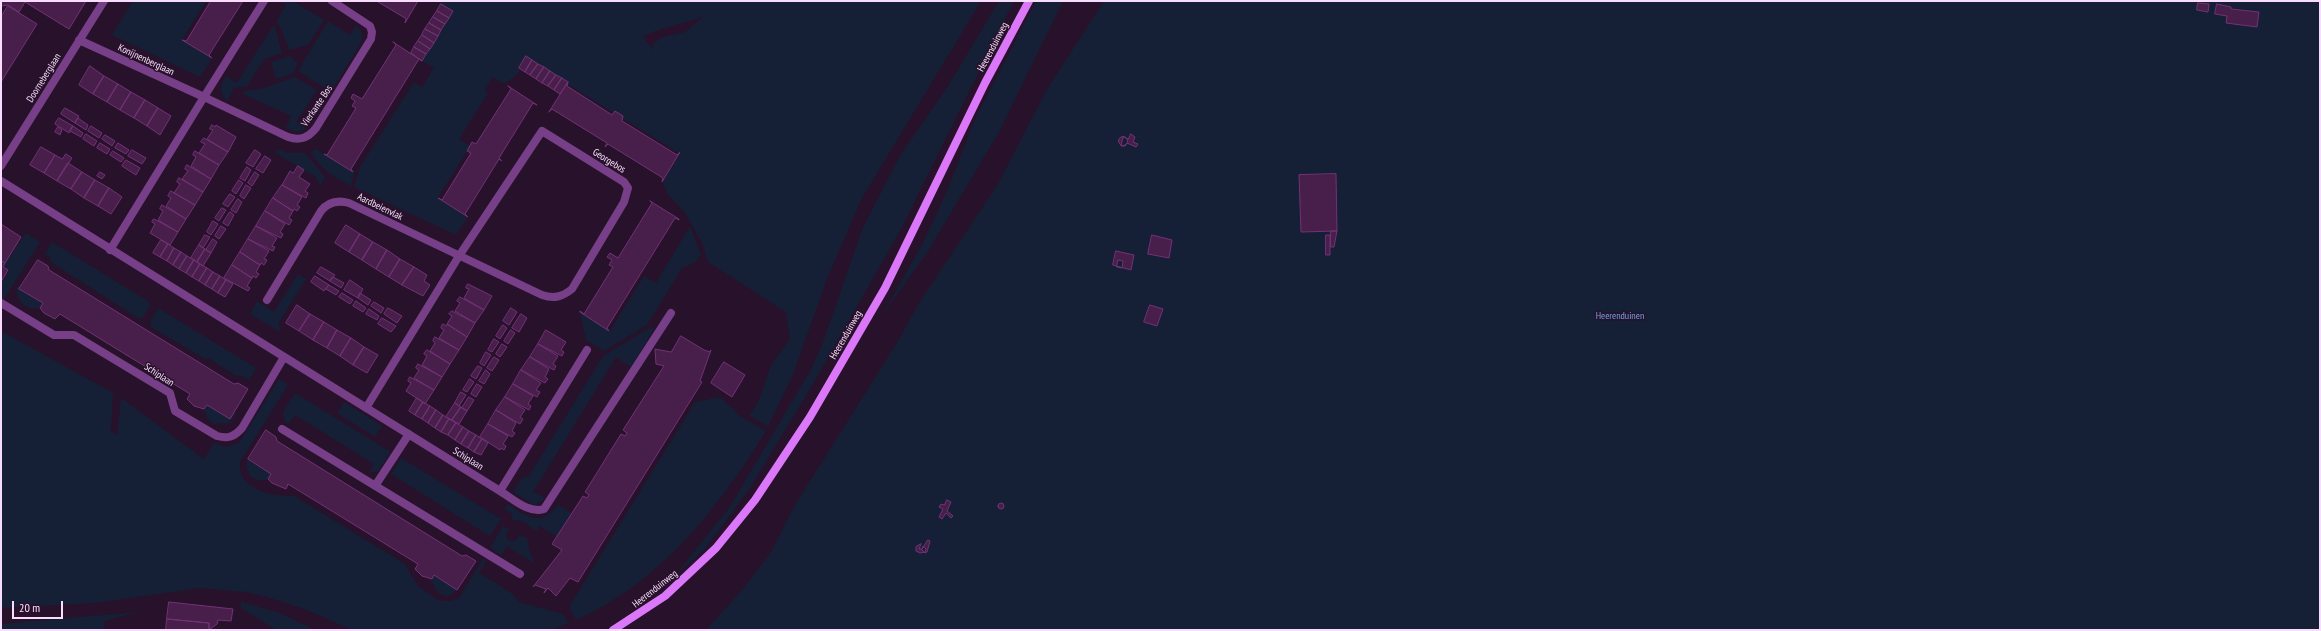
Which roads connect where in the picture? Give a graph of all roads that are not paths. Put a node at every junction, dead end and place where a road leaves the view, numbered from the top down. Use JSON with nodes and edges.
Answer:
{"nodes":[{"id":1,"x":104,"y":1,"type":"edge"},
{"id":2,"x":264,"y":1,"type":"edge"},
{"id":3,"x":332,"y":1,"type":"edge"},
{"id":4,"x":1029,"y":1,"type":"edge"},
{"id":5,"x":79,"y":40,"type":"junction"},
{"id":6,"x":204,"y":98,"type":"junction"},
{"id":7,"x":1,"y":166,"type":"edge"},
{"id":8,"x":1,"y":181,"type":"edge"},
{"id":9,"x":110,"y":250,"type":"junction"},
{"id":10,"x":459,"y":256,"type":"junction"},
{"id":11,"x":268,"y":300,"type":"dead end"},
{"id":12,"x":1,"y":304,"type":"edge"},
{"id":13,"x":671,"y":313,"type":"dead end"},
{"id":14,"x":588,"y":350,"type":"dead end"},
{"id":15,"x":284,"y":357,"type":"junction"},
{"id":16,"x":366,"y":408,"type":"junction"},
{"id":17,"x":282,"y":429,"type":"dead end"},
{"id":18,"x":409,"y":434,"type":"junction"},
{"id":19,"x":376,"y":486,"type":"junction"},
{"id":20,"x":500,"y":491,"type":"junction"},
{"id":21,"x":520,"y":574,"type":"dead end"},
{"id":22,"x":613,"y":630,"type":"edge"}],
"edges":[{"from":1,"to":5,"type":"street","name":"Doorneberglaan"},
{"from":2,"to":6,"type":"street"},
{"from":3,"to":6,"type":"street","name":"Vierkante Bos"},
{"from":4,"to":22,"type":"main road","name":"Heerenduinweg"},
{"from":5,"to":6,"type":"street","name":"Konijnenberglaan"},
{"from":5,"to":7,"type":"street","name":"Doorneberglaan"},
{"from":6,"to":9,"type":"street"},
{"from":8,"to":9,"type":"street","name":"Schiplaan"},
{"from":9,"to":15,"type":"street","name":"Schiplaan"},
{"from":10,"to":10,"type":"street","name":"Georgebos"},
{"from":10,"to":11,"type":"street","name":"Aardbeienvlak"},
{"from":10,"to":16,"type":"street","name":"Georgebos"},
{"from":12,"to":15,"type":"street","name":"Schiplaan"},
{"from":13,"to":20,"type":"street","name":"Schiplaan"},
{"from":14,"to":20,"type":"street"},
{"from":15,"to":16,"type":"street","name":"Schiplaan"},
{"from":16,"to":18,"type":"street","name":"Schiplaan"},
{"from":17,"to":19,"type":"street"},
{"from":18,"to":19,"type":"street"},
{"from":18,"to":20,"type":"street","name":"Schiplaan"},
{"from":19,"to":21,"type":"street"}]}
